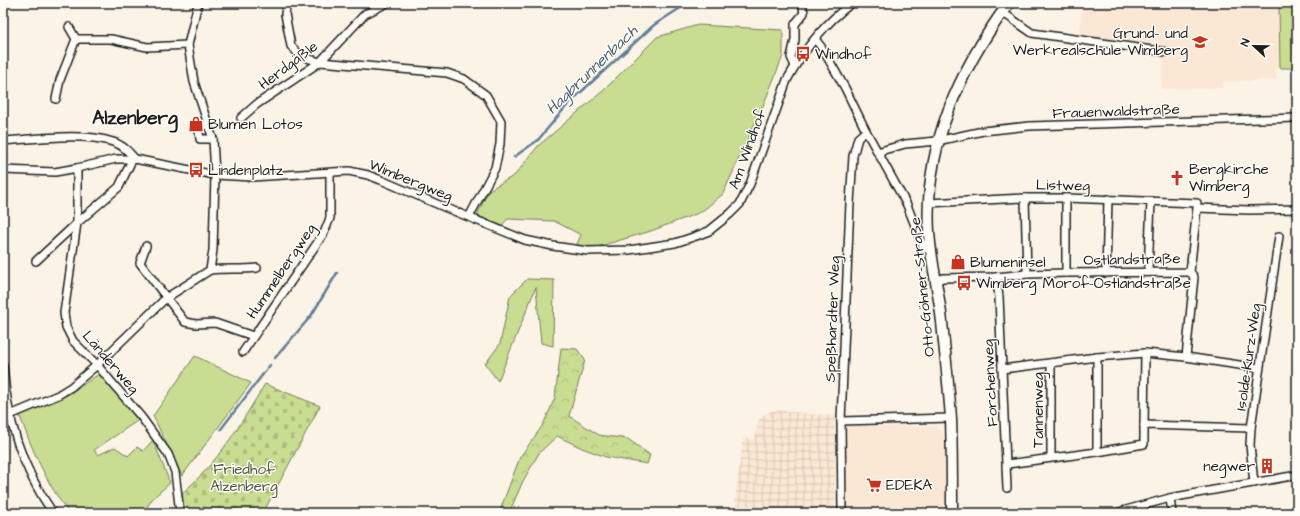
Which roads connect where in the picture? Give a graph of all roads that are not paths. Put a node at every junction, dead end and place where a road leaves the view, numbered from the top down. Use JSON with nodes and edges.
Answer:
{"nodes":[{"id":1,"x":198,"y":3,"type":"edge"},
{"id":2,"x":287,"y":3,"type":"edge"},
{"id":3,"x":387,"y":3,"type":"edge"},
{"id":4,"x":802,"y":3,"type":"edge"},
{"id":5,"x":852,"y":3,"type":"edge"},
{"id":6,"x":1009,"y":3,"type":"edge"},
{"id":7,"x":1002,"y":12,"type":"junction"},
{"id":8,"x":69,"y":27,"type":"dead end"},
{"id":9,"x":76,"y":39,"type":"junction"},
{"id":10,"x":814,"y":39,"type":"junction"},
{"id":11,"x":188,"y":45,"type":"junction"},
{"id":12,"x":1166,"y":52,"type":"dead end"},
{"id":13,"x":320,"y":62,"type":"junction"},
{"id":14,"x":795,"y":66,"type":"junction"},
{"id":15,"x":56,"y":99,"type":"dead end"},
{"id":16,"x":241,"y":118,"type":"dead end"},
{"id":17,"x":1297,"y":118,"type":"edge"},
{"id":18,"x":207,"y":124,"type":"junction"},
{"id":19,"x":866,"y":131,"type":"junction"},
{"id":20,"x":213,"y":139,"type":"junction"},
{"id":21,"x":3,"y":141,"type":"edge"},
{"id":22,"x":938,"y":141,"type":"junction"},
{"id":23,"x":877,"y":152,"type":"junction"},
{"id":24,"x":133,"y":159,"type":"junction"},
{"id":25,"x":77,"y":168,"type":"junction"},
{"id":26,"x":3,"y":170,"type":"edge"},
{"id":27,"x":330,"y":173,"type":"junction"},
{"id":28,"x":215,"y":175,"type":"junction"},
{"id":29,"x":1025,"y":198,"type":"junction"},
{"id":30,"x":1066,"y":198,"type":"junction"},
{"id":31,"x":1108,"y":199,"type":"junction"},
{"id":32,"x":1151,"y":201,"type":"junction"},
{"id":33,"x":928,"y":203,"type":"junction"},
{"id":34,"x":1197,"y":203,"type":"dead end"},
{"id":35,"x":1297,"y":209,"type":"edge"},
{"id":36,"x":469,"y":217,"type":"junction"},
{"id":37,"x":77,"y":223,"type":"junction"},
{"id":38,"x":497,"y":230,"type":"joint"},
{"id":39,"x":1280,"y":236,"type":"dead end"},
{"id":40,"x":146,"y":246,"type":"dead end"},
{"id":41,"x":930,"y":248,"type":"junction"},
{"id":42,"x":36,"y":262,"type":"dead end"},
{"id":43,"x":257,"y":268,"type":"dead end"},
{"id":44,"x":210,"y":270,"type":"junction"},
{"id":45,"x":1148,"y":272,"type":"junction"},
{"id":46,"x":1190,"y":272,"type":"junction"},
{"id":47,"x":1066,"y":273,"type":"junction"},
{"id":48,"x":1106,"y":273,"type":"junction"},
{"id":49,"x":1027,"y":274,"type":"junction"},
{"id":50,"x":996,"y":277,"type":"junction"},
{"id":51,"x":935,"y":281,"type":"junction"},
{"id":52,"x":166,"y":298,"type":"junction"},
{"id":53,"x":253,"y":336,"type":"junction"},
{"id":54,"x":243,"y":352,"type":"dead end"},
{"id":55,"x":1144,"y":354,"type":"junction"},
{"id":56,"x":1097,"y":357,"type":"junction"},
{"id":57,"x":1186,"y":357,"type":"junction"},
{"id":58,"x":1051,"y":363,"type":"junction"},
{"id":59,"x":3,"y":365,"type":"edge"},
{"id":60,"x":97,"y":365,"type":"junction"},
{"id":61,"x":1259,"y":368,"type":"junction"},
{"id":62,"x":1002,"y":369,"type":"junction"},
{"id":63,"x":6,"y":416,"type":"edge"},
{"id":64,"x":951,"y":418,"type":"junction"},
{"id":65,"x":841,"y":421,"type":"junction"},
{"id":66,"x":1144,"y":425,"type":"junction"},
{"id":67,"x":1251,"y":428,"type":"junction"},
{"id":68,"x":1097,"y":452,"type":"junction"},
{"id":69,"x":1051,"y":457,"type":"junction"},
{"id":70,"x":1007,"y":464,"type":"junction"},
{"id":71,"x":1297,"y":475,"type":"edge"},
{"id":72,"x":1254,"y":483,"type":"junction"},
{"id":73,"x":1007,"y":488,"type":"dead end"},
{"id":74,"x":1170,"y":498,"type":"junction"},
{"id":75,"x":53,"y":513,"type":"edge"},
{"id":76,"x":180,"y":513,"type":"edge"},
{"id":77,"x":842,"y":513,"type":"edge"},
{"id":78,"x":952,"y":513,"type":"edge"},
{"id":79,"x":1115,"y":513,"type":"edge"},
{"id":80,"x":1172,"y":513,"type":"edge"}],
"edges":[{"from":1,"to":11,"type":"street"},
{"from":2,"to":13,"type":"street"},
{"from":3,"to":13,"type":"street","name":"Herdgäßle"},
{"from":4,"to":14,"type":"street"},
{"from":5,"to":10,"type":"street","name":"Am Windhof"},
{"from":6,"to":7,"type":"street","name":"Otto-Göhner-Straße"},
{"from":7,"to":12,"type":"street"},
{"from":7,"to":22,"type":"street","name":"Otto-Göhner-Straße"},
{"from":8,"to":9,"type":"street"},
{"from":9,"to":11,"type":"street"},
{"from":9,"to":15,"type":"street"},
{"from":10,"to":14,"type":"street","name":"Am Windhof"},
{"from":10,"to":19,"type":"street"},
{"from":11,"to":18,"type":"street"},
{"from":13,"to":16,"type":"street","name":"Herdgäßle"},
{"from":13,"to":36,"type":"street"},
{"from":14,"to":38,"type":"street","name":"Am Windhof"},
{"from":17,"to":22,"type":"street","name":"Frauenwaldstraße"},
{"from":18,"to":20,"type":"street"},
{"from":18,"to":20,"type":"street"},
{"from":19,"to":23,"type":"street"},
{"from":19,"to":65,"type":"street","name":"Speßhardter Weg"},
{"from":20,"to":28,"type":"street"},
{"from":21,"to":24,"type":"street"},
{"from":22,"to":23,"type":"street","name":"Frauenwaldstraße"},
{"from":22,"to":33,"type":"street","name":"Otto-Göhner-Straße"},
{"from":23,"to":41,"type":"street"},
{"from":24,"to":25,"type":"street","name":"Wimbergweg"},
{"from":24,"to":28,"type":"street","name":"Wimbergweg"},
{"from":24,"to":37,"type":"street"},
{"from":25,"to":26,"type":"street","name":"Wimbergweg"},
{"from":25,"to":37,"type":"street","name":"Länderweg"},
{"from":27,"to":28,"type":"street","name":"Wimbergweg"},
{"from":27,"to":36,"type":"street","name":"Wimbergweg"},
{"from":27,"to":53,"type":"street","name":"Hummelbergweg"},
{"from":28,"to":44,"type":"street"},
{"from":29,"to":30,"type":"street","name":"Listweg"},
{"from":29,"to":33,"type":"street","name":"Listweg"},
{"from":29,"to":49,"type":"street"},
{"from":30,"to":31,"type":"street","name":"Listweg"},
{"from":30,"to":47,"type":"street"},
{"from":31,"to":32,"type":"street","name":"Listweg"},
{"from":31,"to":48,"type":"street"},
{"from":32,"to":34,"type":"street","name":"Listweg"},
{"from":32,"to":45,"type":"street"},
{"from":33,"to":41,"type":"street","name":"Otto-Göhner-Straße"},
{"from":35,"to":46,"type":"street","name":"Ostlandstraße"},
{"from":36,"to":38,"type":"street","name":"Wimbergweg"},
{"from":37,"to":42,"type":"street"},
{"from":37,"to":60,"type":"street","name":"Länderweg"},
{"from":39,"to":61,"type":"street","name":"Isolde-Kurz-Weg"},
{"from":40,"to":52,"type":"street","name":"Hummelbergweg"},
{"from":41,"to":51,"type":"street","name":"Otto-Göhner-Straße"},
{"from":43,"to":44,"type":"street"},
{"from":44,"to":52,"type":"street"},
{"from":45,"to":46,"type":"street","name":"Ostlandstraße"},
{"from":45,"to":48,"type":"street","name":"Ostlandstraße"},
{"from":46,"to":57,"type":"street"},
{"from":47,"to":48,"type":"street","name":"Ostlandstraße"},
{"from":47,"to":49,"type":"street","name":"Ostlandstraße"},
{"from":49,"to":50,"type":"street","name":"Ostlandstraße"},
{"from":50,"to":51,"type":"street","name":"Ostlandstraße"},
{"from":50,"to":62,"type":"street","name":"Forchenweg"},
{"from":51,"to":64,"type":"street","name":"Otto-Göhner-Straße"},
{"from":52,"to":53,"type":"street","name":"Hummelbergweg"},
{"from":52,"to":60,"type":"street"},
{"from":53,"to":54,"type":"street","name":"Hummelbergweg"},
{"from":55,"to":56,"type":"street"},
{"from":55,"to":57,"type":"street"},
{"from":55,"to":66,"type":"street"},
{"from":56,"to":58,"type":"street"},
{"from":56,"to":68,"type":"street"},
{"from":57,"to":61,"type":"street"},
{"from":58,"to":62,"type":"street"},
{"from":58,"to":69,"type":"street","name":"Tannenweg"},
{"from":59,"to":63,"type":"street"},
{"from":60,"to":63,"type":"street"},
{"from":60,"to":76,"type":"street","name":"Länderweg"},
{"from":61,"to":67,"type":"street","name":"Isolde-Kurz-Weg"},
{"from":62,"to":70,"type":"street","name":"Forchenweg"},
{"from":63,"to":75,"type":"street"},
{"from":64,"to":65,"type":"street"},
{"from":64,"to":78,"type":"street","name":"Otto-Göhner-Straße"},
{"from":65,"to":77,"type":"street","name":"Speßhardter Weg"},
{"from":66,"to":67,"type":"street"},
{"from":66,"to":68,"type":"street"},
{"from":67,"to":72,"type":"street","name":"Isolde-Kurz-Weg"},
{"from":68,"to":69,"type":"street"},
{"from":69,"to":70,"type":"street"},
{"from":70,"to":73,"type":"street","name":"Forchenweg"},
{"from":71,"to":72,"type":"street"},
{"from":72,"to":74,"type":"street"},
{"from":74,"to":79,"type":"street"},
{"from":74,"to":80,"type":"street"}]}
